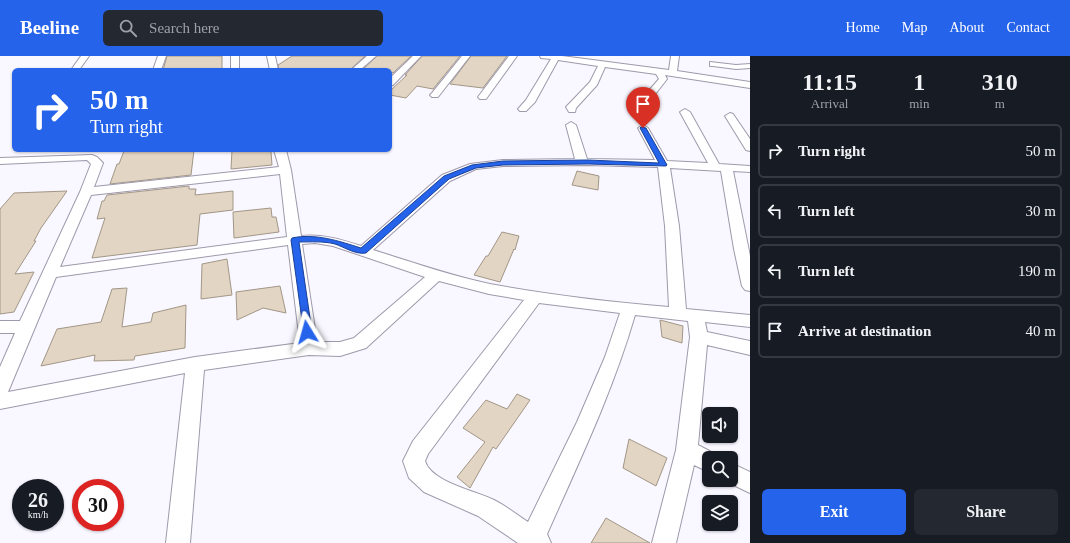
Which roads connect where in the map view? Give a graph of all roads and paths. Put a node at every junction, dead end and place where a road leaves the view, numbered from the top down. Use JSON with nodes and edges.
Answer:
{"nodes":[{"id":1,"x":85,"y":56,"type":"edge"},
{"id":2,"x":162,"y":56,"type":"edge"},
{"id":3,"x":235,"y":56,"type":"edge"},
{"id":4,"x":272,"y":56,"type":"edge"},
{"id":5,"x":372,"y":56,"type":"edge"},
{"id":6,"x":417,"y":56,"type":"edge"},
{"id":7,"x":466,"y":56,"type":"edge"},
{"id":8,"x":512,"y":56,"type":"edge"},
{"id":9,"x":544,"y":56,"type":"edge"},
{"id":10,"x":675,"y":56,"type":"edge"},
{"id":11,"x":556,"y":57,"type":"edge"},
{"id":12,"x":599,"y":60,"type":"edge"},
{"id":13,"x":715,"y":60,"type":"edge"},
{"id":14,"x":750,"y":66,"type":"edge"},
{"id":15,"x":76,"y":68,"type":"edge"},
{"id":16,"x":159,"y":68,"type":"edge"},
{"id":17,"x":235,"y":68,"type":"edge"},
{"id":18,"x":274,"y":68,"type":"edge"},
{"id":19,"x":357,"y":68,"type":"edge"},
{"id":20,"x":660,"y":72,"type":"junction"},
{"id":21,"x":673,"y":73,"type":"junction"},
{"id":22,"x":713,"y":79,"type":"junction"},
{"id":23,"x":392,"y":81,"type":"edge"},
{"id":24,"x":750,"y":85,"type":"edge"},
{"id":25,"x":435,"y":95,"type":"dead end"},
{"id":26,"x":650,"y":95,"type":"dead end"},
{"id":27,"x":483,"y":97,"type":"dead end"},
{"id":28,"x":523,"y":109,"type":"dead end"},
{"id":29,"x":572,"y":110,"type":"dead end"},
{"id":30,"x":685,"y":112,"type":"dead end"},
{"id":31,"x":730,"y":116,"type":"dead end"},
{"id":32,"x":571,"y":125,"type":"dead end"},
{"id":33,"x":643,"y":128,"type":"dead end"},
{"id":34,"x":750,"y":148,"type":"edge"},
{"id":35,"x":280,"y":152,"type":"edge"},
{"id":36,"x":0,"y":161,"type":"edge"},
{"id":37,"x":582,"y":162,"type":"junction"},
{"id":38,"x":664,"y":165,"type":"junction"},
{"id":39,"x":721,"y":168,"type":"junction"},
{"id":40,"x":750,"y":169,"type":"edge"},
{"id":41,"x":285,"y":170,"type":"junction"},
{"id":42,"x":86,"y":192,"type":"junction"},
{"id":43,"x":294,"y":240,"type":"junction"},
{"id":44,"x":363,"y":251,"type":"junction"},
{"id":45,"x":50,"y":273,"type":"junction"},
{"id":46,"x":436,"y":275,"type":"junction"},
{"id":47,"x":750,"y":286,"type":"edge"},
{"id":48,"x":535,"y":297,"type":"junction"},
{"id":49,"x":629,"y":309,"type":"junction"},
{"id":50,"x":687,"y":315,"type":"junction"},
{"id":51,"x":750,"y":321,"type":"edge"},
{"id":52,"x":0,"y":327,"type":"edge"},
{"id":53,"x":26,"y":327,"type":"junction"},
{"id":54,"x":699,"y":337,"type":"junction"},
{"id":55,"x":309,"y":348,"type":"junction"},
{"id":56,"x":750,"y":348,"type":"edge"},
{"id":57,"x":195,"y":364,"type":"junction"},
{"id":58,"x":0,"y":388,"type":"edge"},
{"id":59,"x":0,"y":401,"type":"edge"},
{"id":60,"x":687,"y":450,"type":"junction"},
{"id":61,"x":702,"y":458,"type":"edge"},
{"id":62,"x":738,"y":477,"type":"edge"},
{"id":63,"x":750,"y":483,"type":"edge"},
{"id":64,"x":536,"y":540,"type":"edge"},
{"id":65,"x":178,"y":543,"type":"edge"},
{"id":66,"x":664,"y":543,"type":"edge"}],
"edges":[{"from":1,"to":15,"type":"street"},
{"from":2,"to":16,"type":"street"},
{"from":3,"to":17,"type":"street"},
{"from":4,"to":18,"type":"street"},
{"from":5,"to":19,"type":"street"},
{"from":6,"to":23,"type":"street"},
{"from":7,"to":25,"type":"street"},
{"from":8,"to":27,"type":"street"},
{"from":9,"to":11,"type":"street"},
{"from":10,"to":21,"type":"street"},
{"from":11,"to":12,"type":"street"},
{"from":11,"to":28,"type":"street"},
{"from":12,"to":20,"type":"street"},
{"from":12,"to":29,"type":"street"},
{"from":13,"to":14,"type":"street"},
{"from":13,"to":22,"type":"street"},
{"from":20,"to":21,"type":"street"},
{"from":20,"to":26,"type":"street"},
{"from":21,"to":22,"type":"street"},
{"from":22,"to":24,"type":"street"},
{"from":30,"to":39,"type":"street"},
{"from":31,"to":34,"type":"street"},
{"from":32,"to":37,"type":"street"},
{"from":33,"to":38,"type":"street"},
{"from":35,"to":41,"type":"street"},
{"from":36,"to":42,"type":"street"},
{"from":37,"to":38,"type":"street"},
{"from":37,"to":44,"type":"street"},
{"from":38,"to":39,"type":"street"},
{"from":38,"to":50,"type":"street"},
{"from":39,"to":40,"type":"street"},
{"from":39,"to":47,"type":"street"},
{"from":41,"to":42,"type":"street"},
{"from":41,"to":43,"type":"street"},
{"from":42,"to":45,"type":"street"},
{"from":43,"to":44,"type":"street"},
{"from":43,"to":45,"type":"street"},
{"from":43,"to":55,"type":"street"},
{"from":44,"to":46,"type":"street"},
{"from":45,"to":53,"type":"street"},
{"from":46,"to":48,"type":"street"},
{"from":46,"to":55,"type":"street"},
{"from":48,"to":49,"type":"street"},
{"from":48,"to":64,"type":"street"},
{"from":49,"to":50,"type":"street"},
{"from":49,"to":64,"type":"street"},
{"from":50,"to":51,"type":"street"},
{"from":50,"to":54,"type":"street"},
{"from":52,"to":53,"type":"street"},
{"from":53,"to":58,"type":"street"},
{"from":54,"to":56,"type":"street"},
{"from":54,"to":60,"type":"street"},
{"from":55,"to":57,"type":"street"},
{"from":57,"to":59,"type":"street"},
{"from":57,"to":65,"type":"street"},
{"from":60,"to":61,"type":"street"},
{"from":60,"to":66,"type":"street"},
{"from":62,"to":63,"type":"street"}]}
